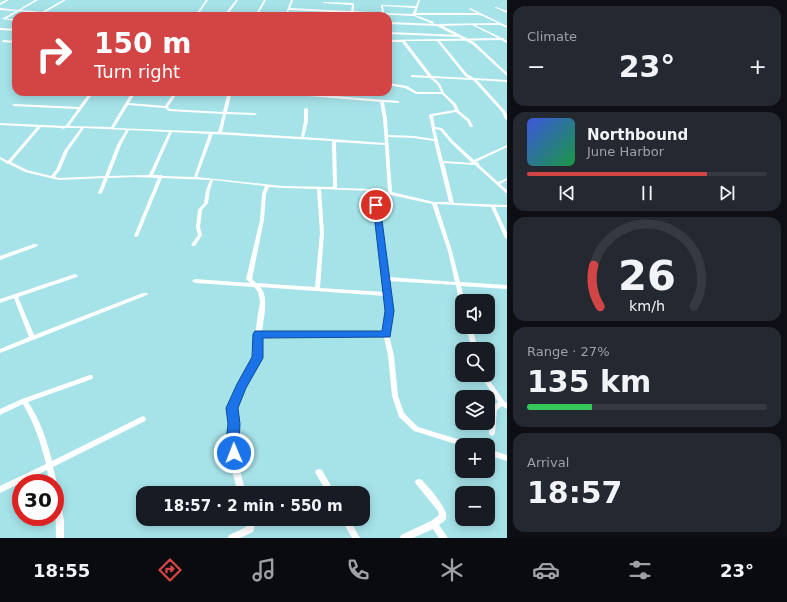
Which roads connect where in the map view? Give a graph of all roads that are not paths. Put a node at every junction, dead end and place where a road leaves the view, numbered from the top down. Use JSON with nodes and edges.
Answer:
{"nodes":[{"id":1,"x":8,"y":0,"type":"edge"},
{"id":2,"x":37,"y":0,"type":"edge"},
{"id":3,"x":65,"y":0,"type":"edge"},
{"id":4,"x":207,"y":0,"type":"edge"},
{"id":5,"x":237,"y":0,"type":"edge"},
{"id":6,"x":265,"y":0,"type":"edge"},
{"id":7,"x":292,"y":0,"type":"edge"},
{"id":8,"x":420,"y":0,"type":"edge"},
{"id":9,"x":324,"y":3,"type":"dead end"},
{"id":10,"x":0,"y":4,"type":"edge"},
{"id":11,"x":418,"y":7,"type":"junction"},
{"id":12,"x":495,"y":7,"type":"dead end"},
{"id":13,"x":0,"y":9,"type":"edge"},
{"id":14,"x":437,"y":9,"type":"dead end"},
{"id":15,"x":470,"y":9,"type":"dead end"},
{"id":16,"x":18,"y":10,"type":"junction"},
{"id":17,"x":289,"y":10,"type":"joint"},
{"id":18,"x":14,"y":12,"type":"edge"},
{"id":19,"x":34,"y":12,"type":"edge"},
{"id":20,"x":44,"y":12,"type":"edge"},
{"id":21,"x":199,"y":12,"type":"edge"},
{"id":22,"x":228,"y":12,"type":"edge"},
{"id":23,"x":258,"y":12,"type":"edge"},
{"id":24,"x":321,"y":12,"type":"edge"},
{"id":25,"x":353,"y":12,"type":"edge"},
{"id":26,"x":383,"y":12,"type":"edge"},
{"id":27,"x":507,"y":12,"type":"edge"},
{"id":28,"x":12,"y":13,"type":"edge"},
{"id":29,"x":392,"y":14,"type":"edge"},
{"id":30,"x":414,"y":14,"type":"junction"},
{"id":31,"x":441,"y":14,"type":"junction"},
{"id":32,"x":445,"y":14,"type":"junction"},
{"id":33,"x":480,"y":14,"type":"junction"},
{"id":34,"x":2,"y":18,"type":"edge"},
{"id":35,"x":12,"y":19,"type":"edge"},
{"id":36,"x":392,"y":23,"type":"edge"},
{"id":37,"x":451,"y":24,"type":"junction"},
{"id":38,"x":470,"y":24,"type":"junction"},
{"id":39,"x":501,"y":24,"type":"junction"},
{"id":40,"x":438,"y":25,"type":"junction"},
{"id":41,"x":507,"y":27,"type":"edge"},
{"id":42,"x":0,"y":29,"type":"edge"},
{"id":43,"x":12,"y":30,"type":"edge"},
{"id":44,"x":392,"y":33,"type":"edge"},
{"id":45,"x":460,"y":36,"type":"junction"},
{"id":46,"x":468,"y":39,"type":"junction"},
{"id":47,"x":503,"y":39,"type":"junction"},
{"id":48,"x":438,"y":40,"type":"junction"},
{"id":49,"x":1,"y":41,"type":"edge"},
{"id":50,"x":392,"y":41,"type":"edge"},
{"id":51,"x":403,"y":41,"type":"junction"},
{"id":52,"x":12,"y":42,"type":"edge"},
{"id":53,"x":507,"y":42,"type":"edge"},
{"id":54,"x":507,"y":75,"type":"edge"},
{"id":55,"x":412,"y":76,"type":"dead end"},
{"id":56,"x":430,"y":76,"type":"junction"},
{"id":57,"x":474,"y":80,"type":"junction"},
{"id":58,"x":507,"y":81,"type":"edge"},
{"id":59,"x":392,"y":84,"type":"edge"},
{"id":60,"x":442,"y":93,"type":"junction"},
{"id":61,"x":90,"y":96,"type":"edge"},
{"id":62,"x":131,"y":96,"type":"edge"},
{"id":63,"x":173,"y":96,"type":"edge"},
{"id":64,"x":229,"y":96,"type":"edge"},
{"id":65,"x":319,"y":96,"type":"edge"},
{"id":66,"x":331,"y":97,"type":"joint"},
{"id":67,"x":382,"y":101,"type":"junction"},
{"id":68,"x":398,"y":102,"type":"dead end"},
{"id":69,"x":126,"y":104,"type":"junction"},
{"id":70,"x":14,"y":105,"type":"dead end"},
{"id":71,"x":166,"y":107,"type":"junction"},
{"id":72,"x":80,"y":108,"type":"junction"},
{"id":73,"x":306,"y":109,"type":"dead end"},
{"id":74,"x":457,"y":111,"type":"junction"},
{"id":75,"x":224,"y":113,"type":"junction"},
{"id":76,"x":255,"y":114,"type":"dead end"},
{"id":77,"x":507,"y":119,"type":"edge"},
{"id":78,"x":0,"y":124,"type":"edge"},
{"id":79,"x":39,"y":126,"type":"junction"},
{"id":80,"x":471,"y":126,"type":"dead end"},
{"id":81,"x":69,"y":127,"type":"junction"},
{"id":82,"x":83,"y":128,"type":"junction"},
{"id":83,"x":112,"y":128,"type":"junction"},
{"id":84,"x":433,"y":128,"type":"junction"},
{"id":85,"x":128,"y":129,"type":"junction"},
{"id":86,"x":171,"y":131,"type":"junction"},
{"id":87,"x":211,"y":133,"type":"junction"},
{"id":88,"x":220,"y":133,"type":"junction"},
{"id":89,"x":386,"y":136,"type":"junction"},
{"id":90,"x":302,"y":139,"type":"junction"},
{"id":91,"x":436,"y":140,"type":"junction"},
{"id":92,"x":334,"y":141,"type":"junction"},
{"id":93,"x":387,"y":144,"type":"junction"},
{"id":94,"x":507,"y":146,"type":"edge"},
{"id":95,"x":0,"y":158,"type":"edge"},
{"id":96,"x":441,"y":162,"type":"junction"},
{"id":97,"x":8,"y":163,"type":"junction"},
{"id":98,"x":476,"y":163,"type":"junction"},
{"id":99,"x":151,"y":176,"type":"junction"},
{"id":100,"x":161,"y":176,"type":"junction"},
{"id":101,"x":106,"y":177,"type":"junction"},
{"id":102,"x":54,"y":178,"type":"junction"},
{"id":103,"x":195,"y":178,"type":"junction"},
{"id":104,"x":212,"y":179,"type":"junction"},
{"id":105,"x":507,"y":179,"type":"edge"},
{"id":106,"x":498,"y":183,"type":"junction"},
{"id":107,"x":267,"y":186,"type":"junction"},
{"id":108,"x":319,"y":188,"type":"junction"},
{"id":109,"x":335,"y":188,"type":"junction"},
{"id":110,"x":374,"y":190,"type":"junction"},
{"id":111,"x":507,"y":192,"type":"edge"},
{"id":112,"x":100,"y":193,"type":"dead end"},
{"id":113,"x":390,"y":193,"type":"junction"},
{"id":114,"x":434,"y":203,"type":"junction"},
{"id":115,"x":452,"y":204,"type":"junction"},
{"id":116,"x":492,"y":205,"type":"junction"},
{"id":117,"x":507,"y":206,"type":"edge"},
{"id":118,"x":136,"y":236,"type":"dead end"},
{"id":119,"x":507,"y":238,"type":"edge"},
{"id":120,"x":36,"y":245,"type":"dead end"},
{"id":121,"x":193,"y":245,"type":"dead end"},
{"id":122,"x":0,"y":258,"type":"edge"},
{"id":123,"x":75,"y":276,"type":"dead end"},
{"id":124,"x":386,"y":279,"type":"junction"},
{"id":125,"x":195,"y":281,"type":"dead end"},
{"id":126,"x":457,"y":284,"type":"junction"},
{"id":127,"x":256,"y":285,"type":"junction"},
{"id":128,"x":507,"y":287,"type":"edge"},
{"id":129,"x":317,"y":289,"type":"junction"},
{"id":130,"x":145,"y":294,"type":"dead end"},
{"id":131,"x":388,"y":294,"type":"junction"},
{"id":132,"x":460,"y":294,"type":"edge"},
{"id":133,"x":16,"y":297,"type":"junction"},
{"id":134,"x":0,"y":302,"type":"edge"},
{"id":135,"x":258,"y":334,"type":"junction"},
{"id":136,"x":386,"y":335,"type":"junction"},
{"id":137,"x":32,"y":338,"type":"junction"},
{"id":138,"x":0,"y":351,"type":"edge"},
{"id":139,"x":90,"y":377,"type":"dead end"},
{"id":140,"x":488,"y":382,"type":"edge"},
{"id":141,"x":24,"y":401,"type":"junction"},
{"id":142,"x":505,"y":405,"type":"edge"},
{"id":143,"x":0,"y":412,"type":"edge"},
{"id":144,"x":143,"y":419,"type":"dead end"},
{"id":145,"x":492,"y":433,"type":"dead end"},
{"id":146,"x":455,"y":441,"type":"edge"},
{"id":147,"x":495,"y":454,"type":"edge"},
{"id":148,"x":507,"y":458,"type":"edge"},
{"id":149,"x":50,"y":465,"type":"junction"},
{"id":150,"x":319,"y":472,"type":"dead end"},
{"id":151,"x":52,"y":474,"type":"edge"},
{"id":152,"x":419,"y":482,"type":"dead end"},
{"id":153,"x":240,"y":486,"type":"edge"},
{"id":154,"x":326,"y":486,"type":"edge"},
{"id":155,"x":0,"y":490,"type":"edge"},
{"id":156,"x":434,"y":524,"type":"junction"},
{"id":157,"x":60,"y":526,"type":"edge"},
{"id":158,"x":250,"y":526,"type":"edge"},
{"id":159,"x":349,"y":526,"type":"edge"},
{"id":160,"x":60,"y":538,"type":"edge"},
{"id":161,"x":232,"y":538,"type":"edge"},
{"id":162,"x":356,"y":538,"type":"edge"},
{"id":163,"x":404,"y":538,"type":"edge"},
{"id":164,"x":444,"y":538,"type":"edge"}],
"edges":[{"from":1,"to":10,"type":"street"},
{"from":2,"to":16,"type":"street"},
{"from":3,"to":20,"type":"street"},
{"from":4,"to":21,"type":"street"},
{"from":5,"to":22,"type":"street"},
{"from":6,"to":23,"type":"street"},
{"from":7,"to":17,"type":"street"},
{"from":8,"to":11,"type":"street"},
{"from":9,"to":25,"type":"street"},
{"from":11,"to":26,"type":"street"},
{"from":11,"to":30,"type":"street"},
{"from":12,"to":27,"type":"street"},
{"from":13,"to":16,"type":"street"},
{"from":14,"to":31,"type":"street"},
{"from":15,"to":33,"type":"street"},
{"from":16,"to":18,"type":"street"},
{"from":16,"to":19,"type":"street"},
{"from":17,"to":24,"type":"street"},
{"from":28,"to":34,"type":"street"},
{"from":29,"to":30,"type":"street"},
{"from":30,"to":31,"type":"street"},
{"from":30,"to":40,"type":"street"},
{"from":31,"to":32,"type":"street"},
{"from":32,"to":33,"type":"street"},
{"from":32,"to":37,"type":"street"},
{"from":33,"to":39,"type":"street"},
{"from":34,"to":35,"type":"street"},
{"from":36,"to":40,"type":"street"},
{"from":37,"to":38,"type":"street"},
{"from":37,"to":40,"type":"street"},
{"from":38,"to":39,"type":"street"},
{"from":38,"to":47,"type":"street"},
{"from":39,"to":41,"type":"street"},
{"from":40,"to":45,"type":"street"},
{"from":42,"to":43,"type":"street"},
{"from":44,"to":45,"type":"street"},
{"from":45,"to":46,"type":"street"},
{"from":46,"to":47,"type":"street"},
{"from":46,"to":48,"type":"street"},
{"from":46,"to":54,"type":"street"},
{"from":47,"to":53,"type":"street"},
{"from":48,"to":51,"type":"street"},
{"from":48,"to":57,"type":"street"},
{"from":49,"to":52,"type":"street"},
{"from":50,"to":51,"type":"street"},
{"from":51,"to":56,"type":"street"},
{"from":55,"to":56,"type":"street"},
{"from":56,"to":57,"type":"street"},
{"from":56,"to":60,"type":"street"},
{"from":57,"to":58,"type":"street"},
{"from":57,"to":77,"type":"street"},
{"from":59,"to":60,"type":"street"},
{"from":60,"to":74,"type":"street"},
{"from":61,"to":72,"type":"street"},
{"from":62,"to":69,"type":"street"},
{"from":63,"to":71,"type":"street"},
{"from":64,"to":75,"type":"street"},
{"from":65,"to":66,"type":"street"},
{"from":66,"to":67,"type":"street"},
{"from":67,"to":68,"type":"street"},
{"from":67,"to":89,"type":"street"},
{"from":69,"to":71,"type":"street"},
{"from":69,"to":83,"type":"street"},
{"from":70,"to":72,"type":"street"},
{"from":71,"to":75,"type":"street"},
{"from":72,"to":81,"type":"street"},
{"from":73,"to":90,"type":"street"},
{"from":74,"to":80,"type":"street"},
{"from":74,"to":84,"type":"street"},
{"from":75,"to":76,"type":"street"},
{"from":75,"to":88,"type":"street"},
{"from":78,"to":79,"type":"street"},
{"from":79,"to":81,"type":"street"},
{"from":79,"to":97,"type":"street"},
{"from":81,"to":82,"type":"street"},
{"from":82,"to":83,"type":"street"},
{"from":82,"to":102,"type":"street"},
{"from":83,"to":85,"type":"street"},
{"from":84,"to":91,"type":"street"},
{"from":84,"to":98,"type":"street"},
{"from":85,"to":86,"type":"street"},
{"from":85,"to":101,"type":"street"},
{"from":86,"to":87,"type":"street"},
{"from":86,"to":99,"type":"street"},
{"from":87,"to":88,"type":"street"},
{"from":87,"to":103,"type":"street"},
{"from":88,"to":90,"type":"street"},
{"from":89,"to":91,"type":"street"},
{"from":89,"to":93,"type":"street"},
{"from":90,"to":92,"type":"street"},
{"from":91,"to":96,"type":"street"},
{"from":92,"to":93,"type":"street"},
{"from":92,"to":109,"type":"street"},
{"from":93,"to":113,"type":"street"},
{"from":94,"to":98,"type":"street"},
{"from":95,"to":97,"type":"street"},
{"from":96,"to":98,"type":"street"},
{"from":96,"to":115,"type":"street"},
{"from":97,"to":102,"type":"street"},
{"from":98,"to":106,"type":"street"},
{"from":99,"to":100,"type":"street"},
{"from":99,"to":101,"type":"street"},
{"from":100,"to":103,"type":"street"},
{"from":100,"to":118,"type":"street"},
{"from":101,"to":102,"type":"street"},
{"from":101,"to":112,"type":"street"},
{"from":103,"to":104,"type":"street"},
{"from":104,"to":107,"type":"street"},
{"from":104,"to":121,"type":"street"},
{"from":105,"to":106,"type":"street"},
{"from":106,"to":111,"type":"street"},
{"from":107,"to":108,"type":"street"},
{"from":107,"to":127,"type":"street"},
{"from":108,"to":109,"type":"street"},
{"from":108,"to":129,"type":"street"},
{"from":109,"to":110,"type":"street"},
{"from":110,"to":113,"type":"street"},
{"from":110,"to":124,"type":"street"},
{"from":113,"to":114,"type":"street"},
{"from":114,"to":115,"type":"street"},
{"from":114,"to":126,"type":"street"},
{"from":115,"to":116,"type":"street"},
{"from":116,"to":117,"type":"street"},
{"from":116,"to":119,"type":"street"},
{"from":120,"to":122,"type":"street"},
{"from":123,"to":133,"type":"street"},
{"from":124,"to":126,"type":"street"},
{"from":124,"to":131,"type":"street"},
{"from":125,"to":127,"type":"street"},
{"from":126,"to":128,"type":"street"},
{"from":126,"to":132,"type":"street"},
{"from":127,"to":129,"type":"street"},
{"from":127,"to":135,"type":"street"},
{"from":129,"to":131,"type":"street"},
{"from":130,"to":137,"type":"street"},
{"from":131,"to":136,"type":"street"},
{"from":133,"to":134,"type":"street"},
{"from":133,"to":137,"type":"street"},
{"from":135,"to":136,"type":"street"},
{"from":135,"to":153,"type":"street"},
{"from":136,"to":146,"type":"street"},
{"from":137,"to":138,"type":"street"},
{"from":139,"to":141,"type":"street"},
{"from":140,"to":142,"type":"street"},
{"from":141,"to":143,"type":"street"},
{"from":141,"to":149,"type":"street"},
{"from":142,"to":145,"type":"street"},
{"from":144,"to":149,"type":"street"},
{"from":147,"to":148,"type":"street"},
{"from":149,"to":151,"type":"street"},
{"from":149,"to":155,"type":"street"},
{"from":150,"to":154,"type":"street"},
{"from":152,"to":156,"type":"street"},
{"from":156,"to":163,"type":"street"},
{"from":156,"to":164,"type":"street"},
{"from":157,"to":160,"type":"street"},
{"from":158,"to":161,"type":"street"},
{"from":159,"to":162,"type":"street"}]}
